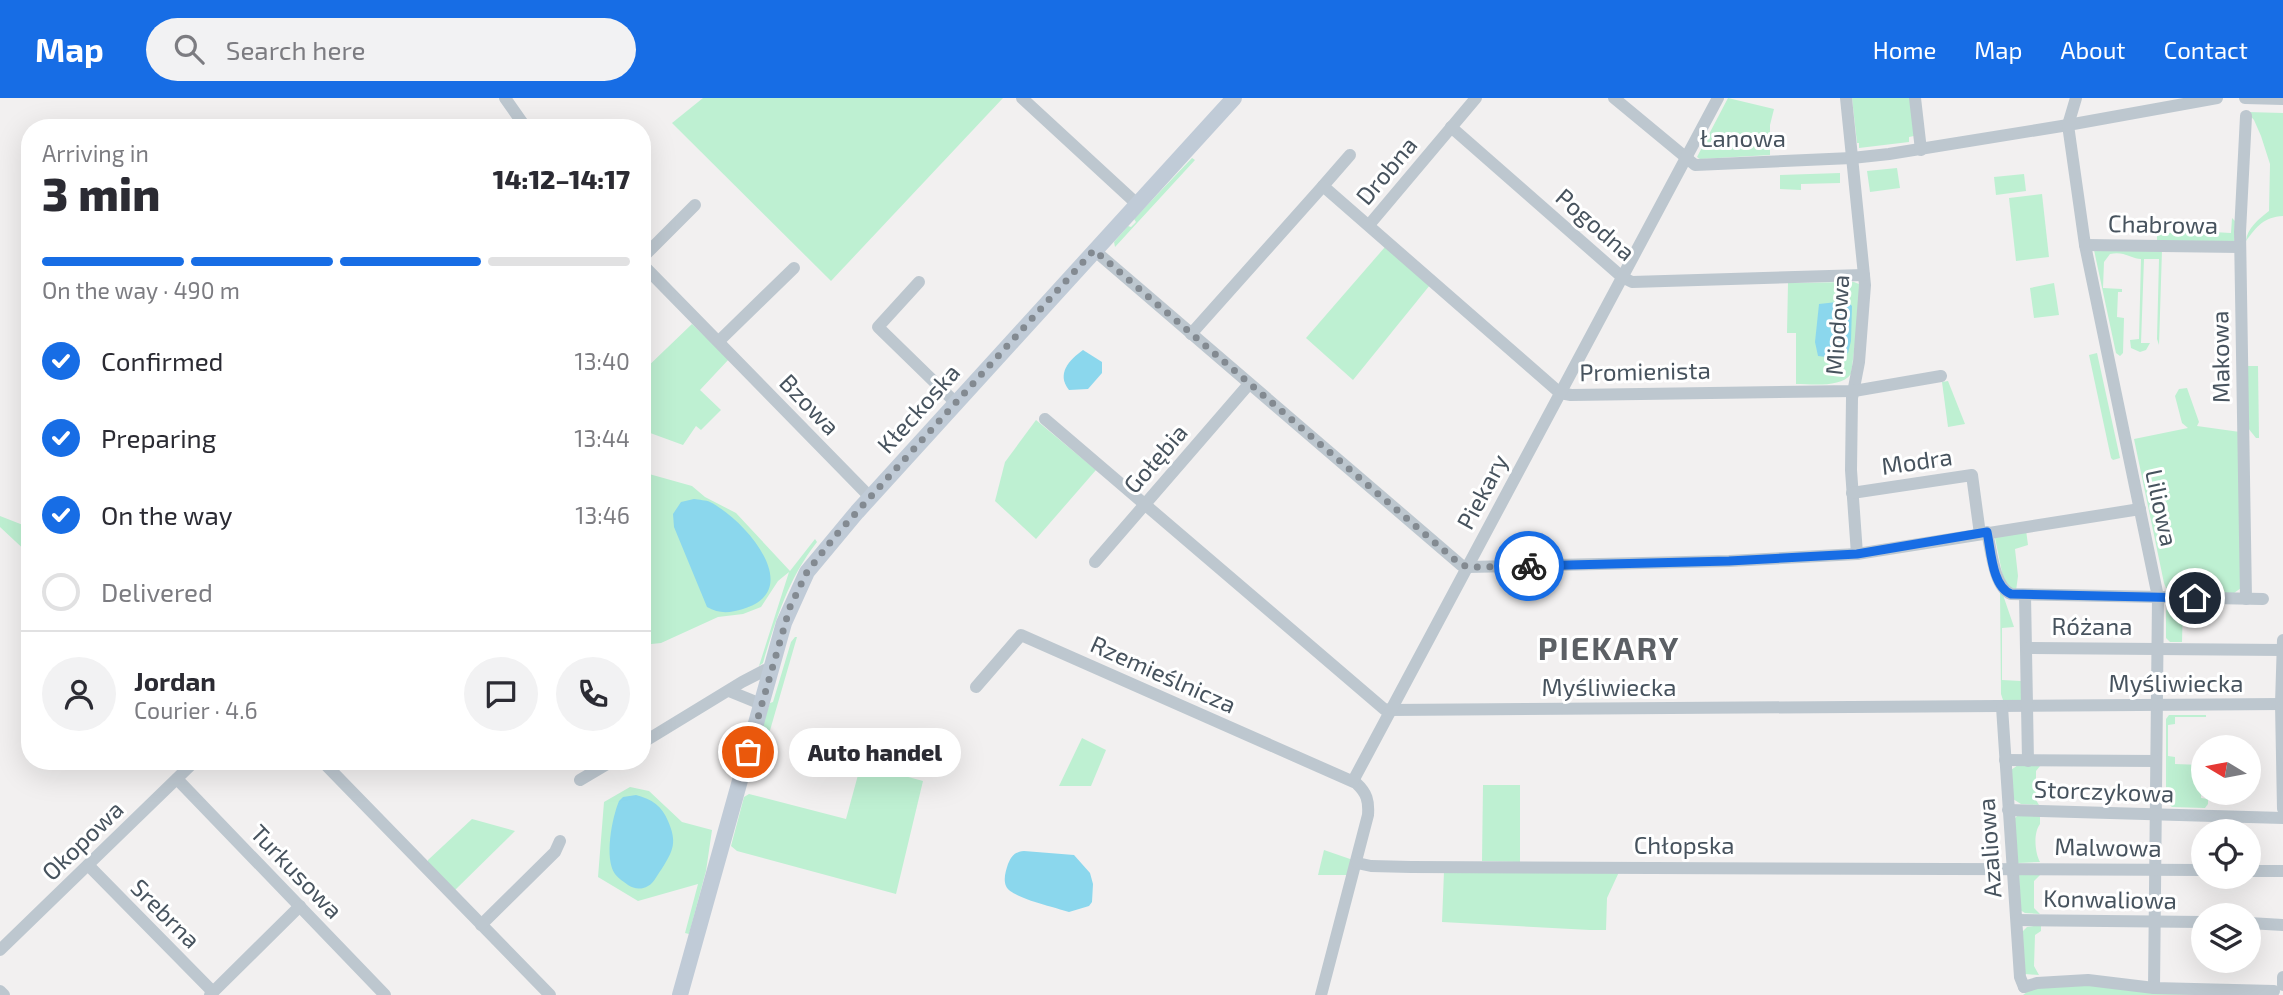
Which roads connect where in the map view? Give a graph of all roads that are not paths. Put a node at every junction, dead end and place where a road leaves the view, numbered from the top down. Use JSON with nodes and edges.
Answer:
{"nodes":[{"id":1,"x":505,"y":98,"type":"edge"},
{"id":2,"x":1022,"y":98,"type":"edge"},
{"id":3,"x":1234,"y":98,"type":"edge"},
{"id":4,"x":1476,"y":98,"type":"edge"},
{"id":5,"x":1614,"y":98,"type":"edge"},
{"id":6,"x":1718,"y":98,"type":"edge"},
{"id":7,"x":1846,"y":98,"type":"edge"},
{"id":8,"x":1915,"y":98,"type":"edge"},
{"id":9,"x":2076,"y":98,"type":"edge"},
{"id":10,"x":2217,"y":98,"type":"edge"},
{"id":11,"x":2245,"y":98,"type":"edge"},
{"id":12,"x":2283,"y":99,"type":"edge"},
{"id":13,"x":2246,"y":116,"type":"dead end"},
{"id":14,"x":520,"y":119,"type":"edge"},
{"id":15,"x":2068,"y":125,"type":"junction"},
{"id":16,"x":1451,"y":127,"type":"junction"},
{"id":17,"x":1921,"y":150,"type":"junction"},
{"id":18,"x":1350,"y":155,"type":"dead end"},
{"id":19,"x":1852,"y":158,"type":"junction"},
{"id":20,"x":1686,"y":159,"type":"junction"},
{"id":21,"x":1323,"y":186,"type":"junction"},
{"id":22,"x":1137,"y":204,"type":"junction"},
{"id":23,"x":695,"y":205,"type":"dead end"},
{"id":24,"x":1369,"y":225,"type":"junction"},
{"id":25,"x":2085,"y":245,"type":"junction"},
{"id":26,"x":2241,"y":247,"type":"junction"},
{"id":27,"x":651,"y":248,"type":"edge"},
{"id":28,"x":1094,"y":250,"type":"junction"},
{"id":29,"x":794,"y":268,"type":"dead end"},
{"id":30,"x":651,"y":273,"type":"edge"},
{"id":31,"x":1864,"y":275,"type":"junction"},
{"id":32,"x":1622,"y":277,"type":"junction"},
{"id":33,"x":919,"y":282,"type":"dead end"},
{"id":34,"x":1191,"y":334,"type":"junction"},
{"id":35,"x":719,"y":341,"type":"junction"},
{"id":36,"x":1941,"y":376,"type":"dead end"},
{"id":37,"x":1249,"y":384,"type":"junction"},
{"id":38,"x":1854,"y":391,"type":"junction"},
{"id":39,"x":1560,"y":393,"type":"junction"},
{"id":40,"x":956,"y":403,"type":"junction"},
{"id":41,"x":1045,"y":419,"type":"dead end"},
{"id":42,"x":1852,"y":493,"type":"junction"},
{"id":43,"x":870,"y":497,"type":"junction"},
{"id":44,"x":1144,"y":505,"type":"junction"},
{"id":45,"x":2140,"y":509,"type":"junction"},
{"id":46,"x":1984,"y":533,"type":"junction"},
{"id":47,"x":1857,"y":554,"type":"junction"},
{"id":48,"x":1095,"y":562,"type":"dead end"},
{"id":49,"x":1467,"y":567,"type":"junction"},
{"id":50,"x":2025,"y":595,"type":"junction"},
{"id":51,"x":2158,"y":597,"type":"junction"},
{"id":52,"x":2246,"y":599,"type":"junction"},
{"id":53,"x":2263,"y":599,"type":"dead end"},
{"id":54,"x":2283,"y":640,"type":"edge"},
{"id":55,"x":2027,"y":648,"type":"junction"},
{"id":56,"x":2158,"y":649,"type":"junction"},
{"id":57,"x":2283,"y":650,"type":"edge"},
{"id":58,"x":771,"y":667,"type":"junction"},
{"id":59,"x":975,"y":687,"type":"dead end"},
{"id":60,"x":729,"y":691,"type":"junction"},
{"id":61,"x":761,"y":704,"type":"junction"},
{"id":62,"x":2281,"y":705,"type":"junction"},
{"id":63,"x":2027,"y":706,"type":"junction"},
{"id":64,"x":2157,"y":706,"type":"junction"},
{"id":65,"x":2002,"y":707,"type":"junction"},
{"id":66,"x":1390,"y":710,"type":"junction"},
{"id":67,"x":651,"y":738,"type":"edge"},
{"id":68,"x":2005,"y":760,"type":"junction"},
{"id":69,"x":2028,"y":761,"type":"junction"},
{"id":70,"x":2156,"y":761,"type":"junction"},
{"id":71,"x":186,"y":770,"type":"edge"},
{"id":72,"x":331,"y":770,"type":"edge"},
{"id":73,"x":597,"y":770,"type":"edge"},
{"id":74,"x":177,"y":779,"type":"junction"},
{"id":75,"x":580,"y":780,"type":"dead end"},
{"id":76,"x":1353,"y":781,"type":"junction"},
{"id":77,"x":2283,"y":809,"type":"edge"},
{"id":78,"x":2008,"y":810,"type":"junction"},
{"id":79,"x":2156,"y":815,"type":"junction"},
{"id":80,"x":2283,"y":818,"type":"edge"},
{"id":81,"x":560,"y":841,"type":"dead end"},
{"id":82,"x":1357,"y":863,"type":"junction"},
{"id":83,"x":88,"y":865,"type":"junction"},
{"id":84,"x":2012,"y":868,"type":"junction"},
{"id":85,"x":2155,"y":869,"type":"junction"},
{"id":86,"x":2191,"y":870,"type":"edge"},
{"id":87,"x":2261,"y":871,"type":"edge"},
{"id":88,"x":2283,"y":871,"type":"edge"},
{"id":89,"x":300,"y":906,"type":"junction"},
{"id":90,"x":2017,"y":920,"type":"junction"},
{"id":91,"x":2154,"y":920,"type":"junction"},
{"id":92,"x":2191,"y":922,"type":"edge"},
{"id":93,"x":2261,"y":924,"type":"edge"},
{"id":94,"x":481,"y":925,"type":"junction"},
{"id":95,"x":2283,"y":925,"type":"edge"},
{"id":96,"x":0,"y":950,"type":"edge"},
{"id":97,"x":2283,"y":977,"type":"edge"},
{"id":98,"x":2154,"y":988,"type":"junction"},
{"id":99,"x":2278,"y":988,"type":"edge"},
{"id":100,"x":0,"y":991,"type":"edge"},
{"id":101,"x":2020,"y":991,"type":"edge"},
{"id":102,"x":211,"y":994,"type":"edge"},
{"id":103,"x":4,"y":995,"type":"edge"},
{"id":104,"x":385,"y":995,"type":"edge"},
{"id":105,"x":550,"y":995,"type":"edge"},
{"id":106,"x":680,"y":995,"type":"edge"},
{"id":107,"x":1322,"y":995,"type":"edge"}],
"edges":[{"from":1,"to":14,"type":"street"},
{"from":2,"to":22,"type":"street"},
{"from":3,"to":22,"type":"main road","name":"Kłeckoska"},
{"from":4,"to":16,"type":"street","name":"Drobna"},
{"from":5,"to":20,"type":"street","name":"Łanowa"},
{"from":6,"to":20,"type":"street","name":"Piekary"},
{"from":7,"to":19,"type":"street","name":"Miodowa"},
{"from":8,"to":17,"type":"street"},
{"from":9,"to":15,"type":"street"},
{"from":10,"to":15,"type":"street","name":"Łanowa"},
{"from":11,"to":12,"type":"street"},
{"from":13,"to":26,"type":"street","name":"Makowa"},
{"from":15,"to":17,"type":"street","name":"Łanowa"},
{"from":15,"to":25,"type":"street","name":"Liliowa"},
{"from":16,"to":24,"type":"street","name":"Drobna"},
{"from":16,"to":32,"type":"street","name":"Pogodna"},
{"from":17,"to":19,"type":"street","name":"Łanowa"},
{"from":18,"to":21,"type":"street","name":"Drobna"},
{"from":19,"to":20,"type":"street","name":"Łanowa"},
{"from":19,"to":31,"type":"street","name":"Miodowa"},
{"from":20,"to":32,"type":"street","name":"Piekary"},
{"from":21,"to":24,"type":"street","name":"Drobna"},
{"from":21,"to":34,"type":"street","name":"Drobna"},
{"from":22,"to":28,"type":"main road","name":"Kłeckoska"},
{"from":23,"to":27,"type":"street"},
{"from":24,"to":39,"type":"street","name":"Promienista"},
{"from":25,"to":26,"type":"street","name":"Chabrowa"},
{"from":25,"to":45,"type":"street","name":"Liliowa"},
{"from":26,"to":52,"type":"street","name":"Makowa"},
{"from":28,"to":34,"type":"street"},
{"from":28,"to":40,"type":"main road","name":"Kłeckoska"},
{"from":29,"to":35,"type":"street"},
{"from":30,"to":35,"type":"street","name":"Bzowa"},
{"from":31,"to":32,"type":"street","name":"Pogodna"},
{"from":31,"to":38,"type":"street","name":"Miodowa"},
{"from":32,"to":39,"type":"street","name":"Piekary"},
{"from":33,"to":40,"type":"street"},
{"from":34,"to":37,"type":"street"},
{"from":35,"to":43,"type":"street","name":"Bzowa"},
{"from":36,"to":38,"type":"street","name":"Promienista"},
{"from":37,"to":44,"type":"street","name":"Gołębia"},
{"from":37,"to":49,"type":"street"},
{"from":38,"to":39,"type":"street","name":"Promienista"},
{"from":38,"to":42,"type":"street","name":"Miodowa"},
{"from":39,"to":49,"type":"street","name":"Piekary"},
{"from":40,"to":43,"type":"main road","name":"Kłeckoska"},
{"from":41,"to":44,"type":"street"},
{"from":42,"to":46,"type":"street","name":"Modra"},
{"from":42,"to":47,"type":"street","name":"Miodowa"},
{"from":43,"to":58,"type":"main road","name":"Kłeckoska"},
{"from":44,"to":48,"type":"street","name":"Gołębia"},
{"from":44,"to":66,"type":"street"},
{"from":45,"to":46,"type":"street"},
{"from":45,"to":51,"type":"street","name":"Liliowa"},
{"from":46,"to":47,"type":"street"},
{"from":46,"to":50,"type":"street"},
{"from":47,"to":49,"type":"street"},
{"from":49,"to":66,"type":"street","name":"Piekary"},
{"from":50,"to":51,"type":"street"},
{"from":50,"to":55,"type":"street"},
{"from":51,"to":52,"type":"street"},
{"from":51,"to":56,"type":"street","name":"Liliowa"},
{"from":52,"to":53,"type":"street"},
{"from":54,"to":57,"type":"street"},
{"from":55,"to":56,"type":"street","name":"Różana"},
{"from":55,"to":63,"type":"street"},
{"from":56,"to":57,"type":"street","name":"Różana"},
{"from":56,"to":64,"type":"street","name":"Liliowa"},
{"from":57,"to":62,"type":"street"},
{"from":58,"to":60,"type":"street"},
{"from":58,"to":61,"type":"main road","name":"Kłeckoska"},
{"from":59,"to":76,"type":"street","name":"Rzemieślnicza"},
{"from":60,"to":61,"type":"street"},
{"from":60,"to":67,"type":"street"},
{"from":61,"to":106,"type":"main road","name":"Kłeckoska"},
{"from":62,"to":64,"type":"street","name":"Myśliwiecka"},
{"from":62,"to":77,"type":"street"},
{"from":63,"to":64,"type":"street","name":"Myśliwiecka"},
{"from":63,"to":65,"type":"street","name":"Myśliwiecka"},
{"from":63,"to":69,"type":"street"},
{"from":64,"to":70,"type":"street","name":"Liliowa"},
{"from":65,"to":66,"type":"street","name":"Myśliwiecka"},
{"from":65,"to":68,"type":"street","name":"Azaliowa"},
{"from":66,"to":76,"type":"street","name":"Piekary"},
{"from":68,"to":69,"type":"street"},
{"from":68,"to":78,"type":"street","name":"Azaliowa"},
{"from":69,"to":70,"type":"street"},
{"from":70,"to":79,"type":"street","name":"Liliowa"},
{"from":71,"to":74,"type":"street","name":"Okopowa"},
{"from":72,"to":94,"type":"street"},
{"from":73,"to":75,"type":"street"},
{"from":74,"to":83,"type":"street","name":"Okopowa"},
{"from":74,"to":89,"type":"street","name":"Turkusowa"},
{"from":76,"to":82,"type":"street"},
{"from":78,"to":79,"type":"street","name":"Storczykowa"},
{"from":78,"to":84,"type":"street","name":"Azaliowa"},
{"from":79,"to":80,"type":"street","name":"Storczykowa"},
{"from":79,"to":85,"type":"street","name":"Liliowa"},
{"from":81,"to":94,"type":"street"},
{"from":82,"to":84,"type":"street","name":"Chłopska"},
{"from":82,"to":107,"type":"street"},
{"from":83,"to":96,"type":"street","name":"Okopowa"},
{"from":83,"to":102,"type":"street","name":"Srebrna"},
{"from":84,"to":85,"type":"street","name":"Malwowa"},
{"from":84,"to":90,"type":"street","name":"Azaliowa"},
{"from":85,"to":86,"type":"street","name":"Malwowa"},
{"from":85,"to":91,"type":"street","name":"Liliowa"},
{"from":87,"to":88,"type":"street"},
{"from":89,"to":102,"type":"street"},
{"from":89,"to":104,"type":"street","name":"Turkusowa"},
{"from":90,"to":91,"type":"street","name":"Konwaliowa"},
{"from":90,"to":101,"type":"street","name":"Azaliowa"},
{"from":91,"to":92,"type":"street","name":"Konwaliowa"},
{"from":91,"to":98,"type":"street","name":"Liliowa"},
{"from":93,"to":95,"type":"street"},
{"from":94,"to":105,"type":"street"},
{"from":97,"to":99,"type":"street"},
{"from":98,"to":99,"type":"street"},
{"from":98,"to":101,"type":"street"},
{"from":100,"to":103,"type":"street"}]}
